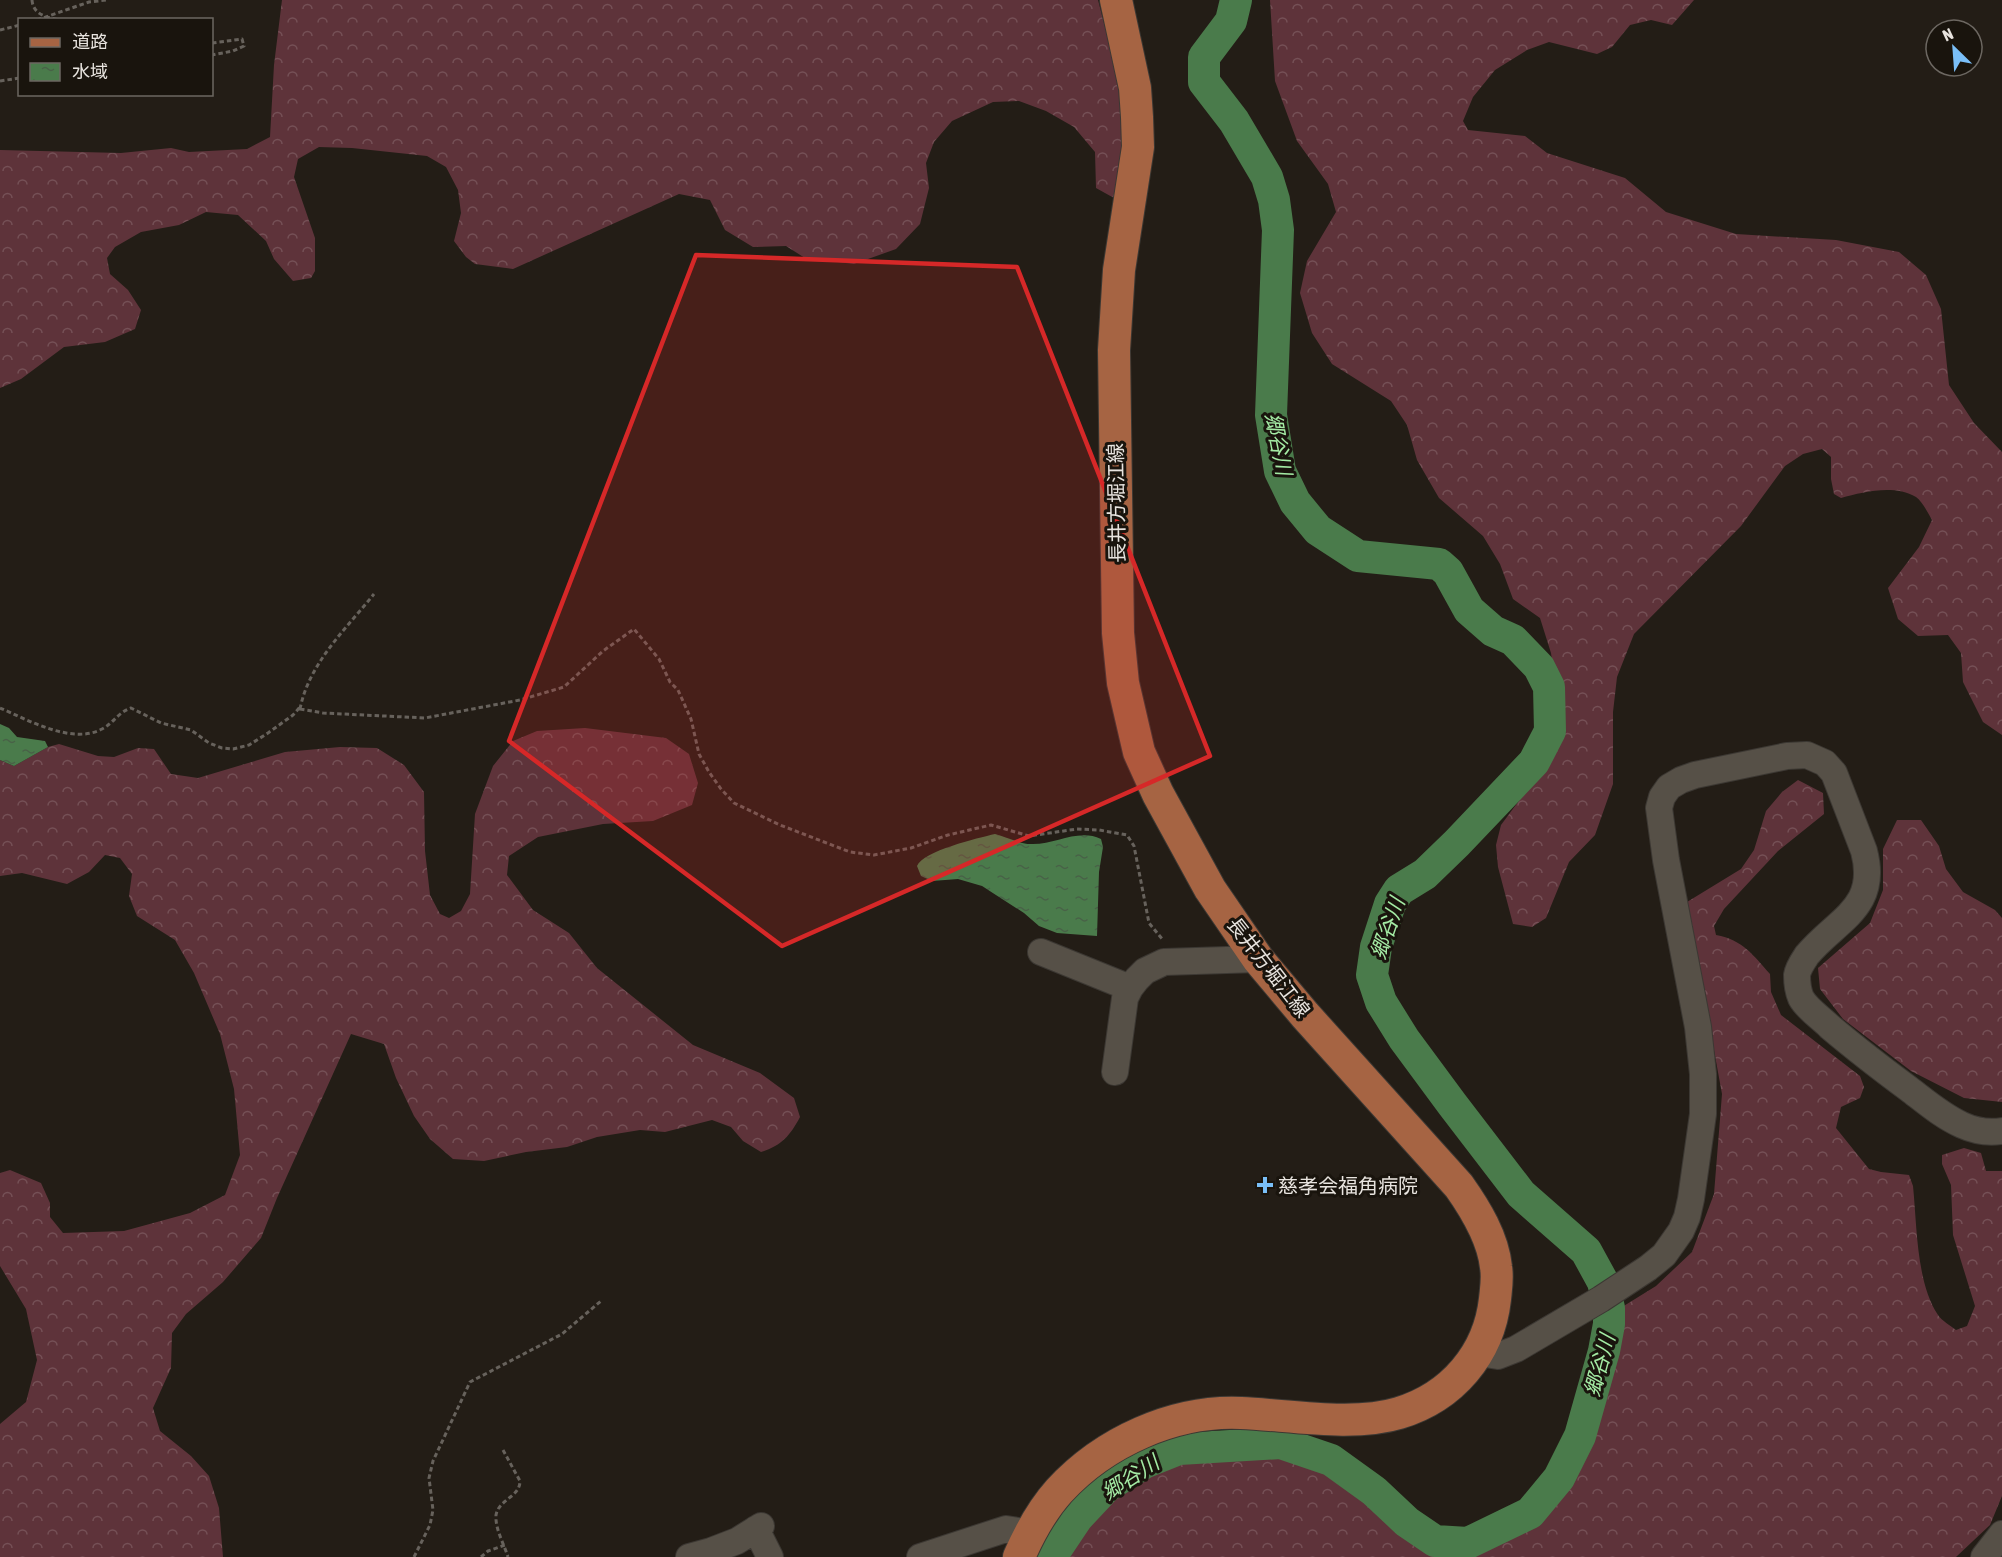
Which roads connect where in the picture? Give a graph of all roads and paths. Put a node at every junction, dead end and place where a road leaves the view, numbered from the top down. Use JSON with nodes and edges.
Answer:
{"nodes":[{"id":1,"x":32,"y":0,"type":"edge"},
{"id":2,"x":106,"y":0,"type":"edge"},
{"id":3,"x":1116,"y":0,"type":"edge"},
{"id":4,"x":45,"y":17,"type":"junction"},
{"id":5,"x":50,"y":18,"type":"edge"},
{"id":6,"x":18,"y":25,"type":"edge"},
{"id":7,"x":0,"y":30,"type":"edge"},
{"id":8,"x":213,"y":43,"type":"edge"},
{"id":9,"x":213,"y":55,"type":"edge"},
{"id":10,"x":18,"y":78,"type":"edge"},
{"id":11,"x":0,"y":81,"type":"edge"},
{"id":12,"x":374,"y":594,"type":"dead end"},
{"id":13,"x":0,"y":708,"type":"edge"},
{"id":14,"x":300,"y":709,"type":"junction"},
{"id":15,"x":1166,"y":943,"type":"dead end"},
{"id":16,"x":1041,"y":952,"type":"dead end"},
{"id":17,"x":1258,"y":958,"type":"junction"},
{"id":18,"x":1130,"y":988,"type":"junction"},
{"id":19,"x":1115,"y":1072,"type":"dead end"},
{"id":20,"x":2002,"y":1131,"type":"edge"},
{"id":21,"x":601,"y":1300,"type":"dead end"},
{"id":22,"x":1479,"y":1353,"type":"junction"},
{"id":23,"x":503,"y":1450,"type":"dead end"},
{"id":24,"x":2002,"y":1534,"type":"edge"},
{"id":25,"x":505,"y":1545,"type":"junction"},
{"id":26,"x":1025,"y":1545,"type":"edge"},
{"id":27,"x":414,"y":1557,"type":"edge"},
{"id":28,"x":481,"y":1557,"type":"edge"},
{"id":29,"x":508,"y":1557,"type":"edge"},
{"id":30,"x":688,"y":1557,"type":"edge"},
{"id":31,"x":770,"y":1557,"type":"edge"},
{"id":32,"x":920,"y":1557,"type":"edge"},
{"id":33,"x":1984,"y":1557,"type":"edge"}],
"edges":[{"from":1,"to":4,"type":"path"},
{"from":2,"to":4,"type":"path"},
{"from":3,"to":17,"type":"main road","name":"長井方堀江線"},
{"from":4,"to":5,"type":"path"},
{"from":6,"to":7,"type":"path"},
{"from":8,"to":9,"type":"path"},
{"from":10,"to":11,"type":"path"},
{"from":12,"to":14,"type":"path"},
{"from":13,"to":14,"type":"path"},
{"from":14,"to":15,"type":"path"},
{"from":16,"to":18,"type":"street"},
{"from":17,"to":18,"type":"street"},
{"from":17,"to":22,"type":"main road","name":"長井方堀江線"},
{"from":18,"to":19,"type":"street"},
{"from":20,"to":22,"type":"street"},
{"from":21,"to":27,"type":"path"},
{"from":22,"to":26,"type":"main road","name":"長井方堀江線"},
{"from":23,"to":25,"type":"path"},
{"from":24,"to":33,"type":"street"},
{"from":25,"to":28,"type":"path"},
{"from":25,"to":29,"type":"path"},
{"from":26,"to":32,"type":"street"},
{"from":30,"to":31,"type":"street"}]}
